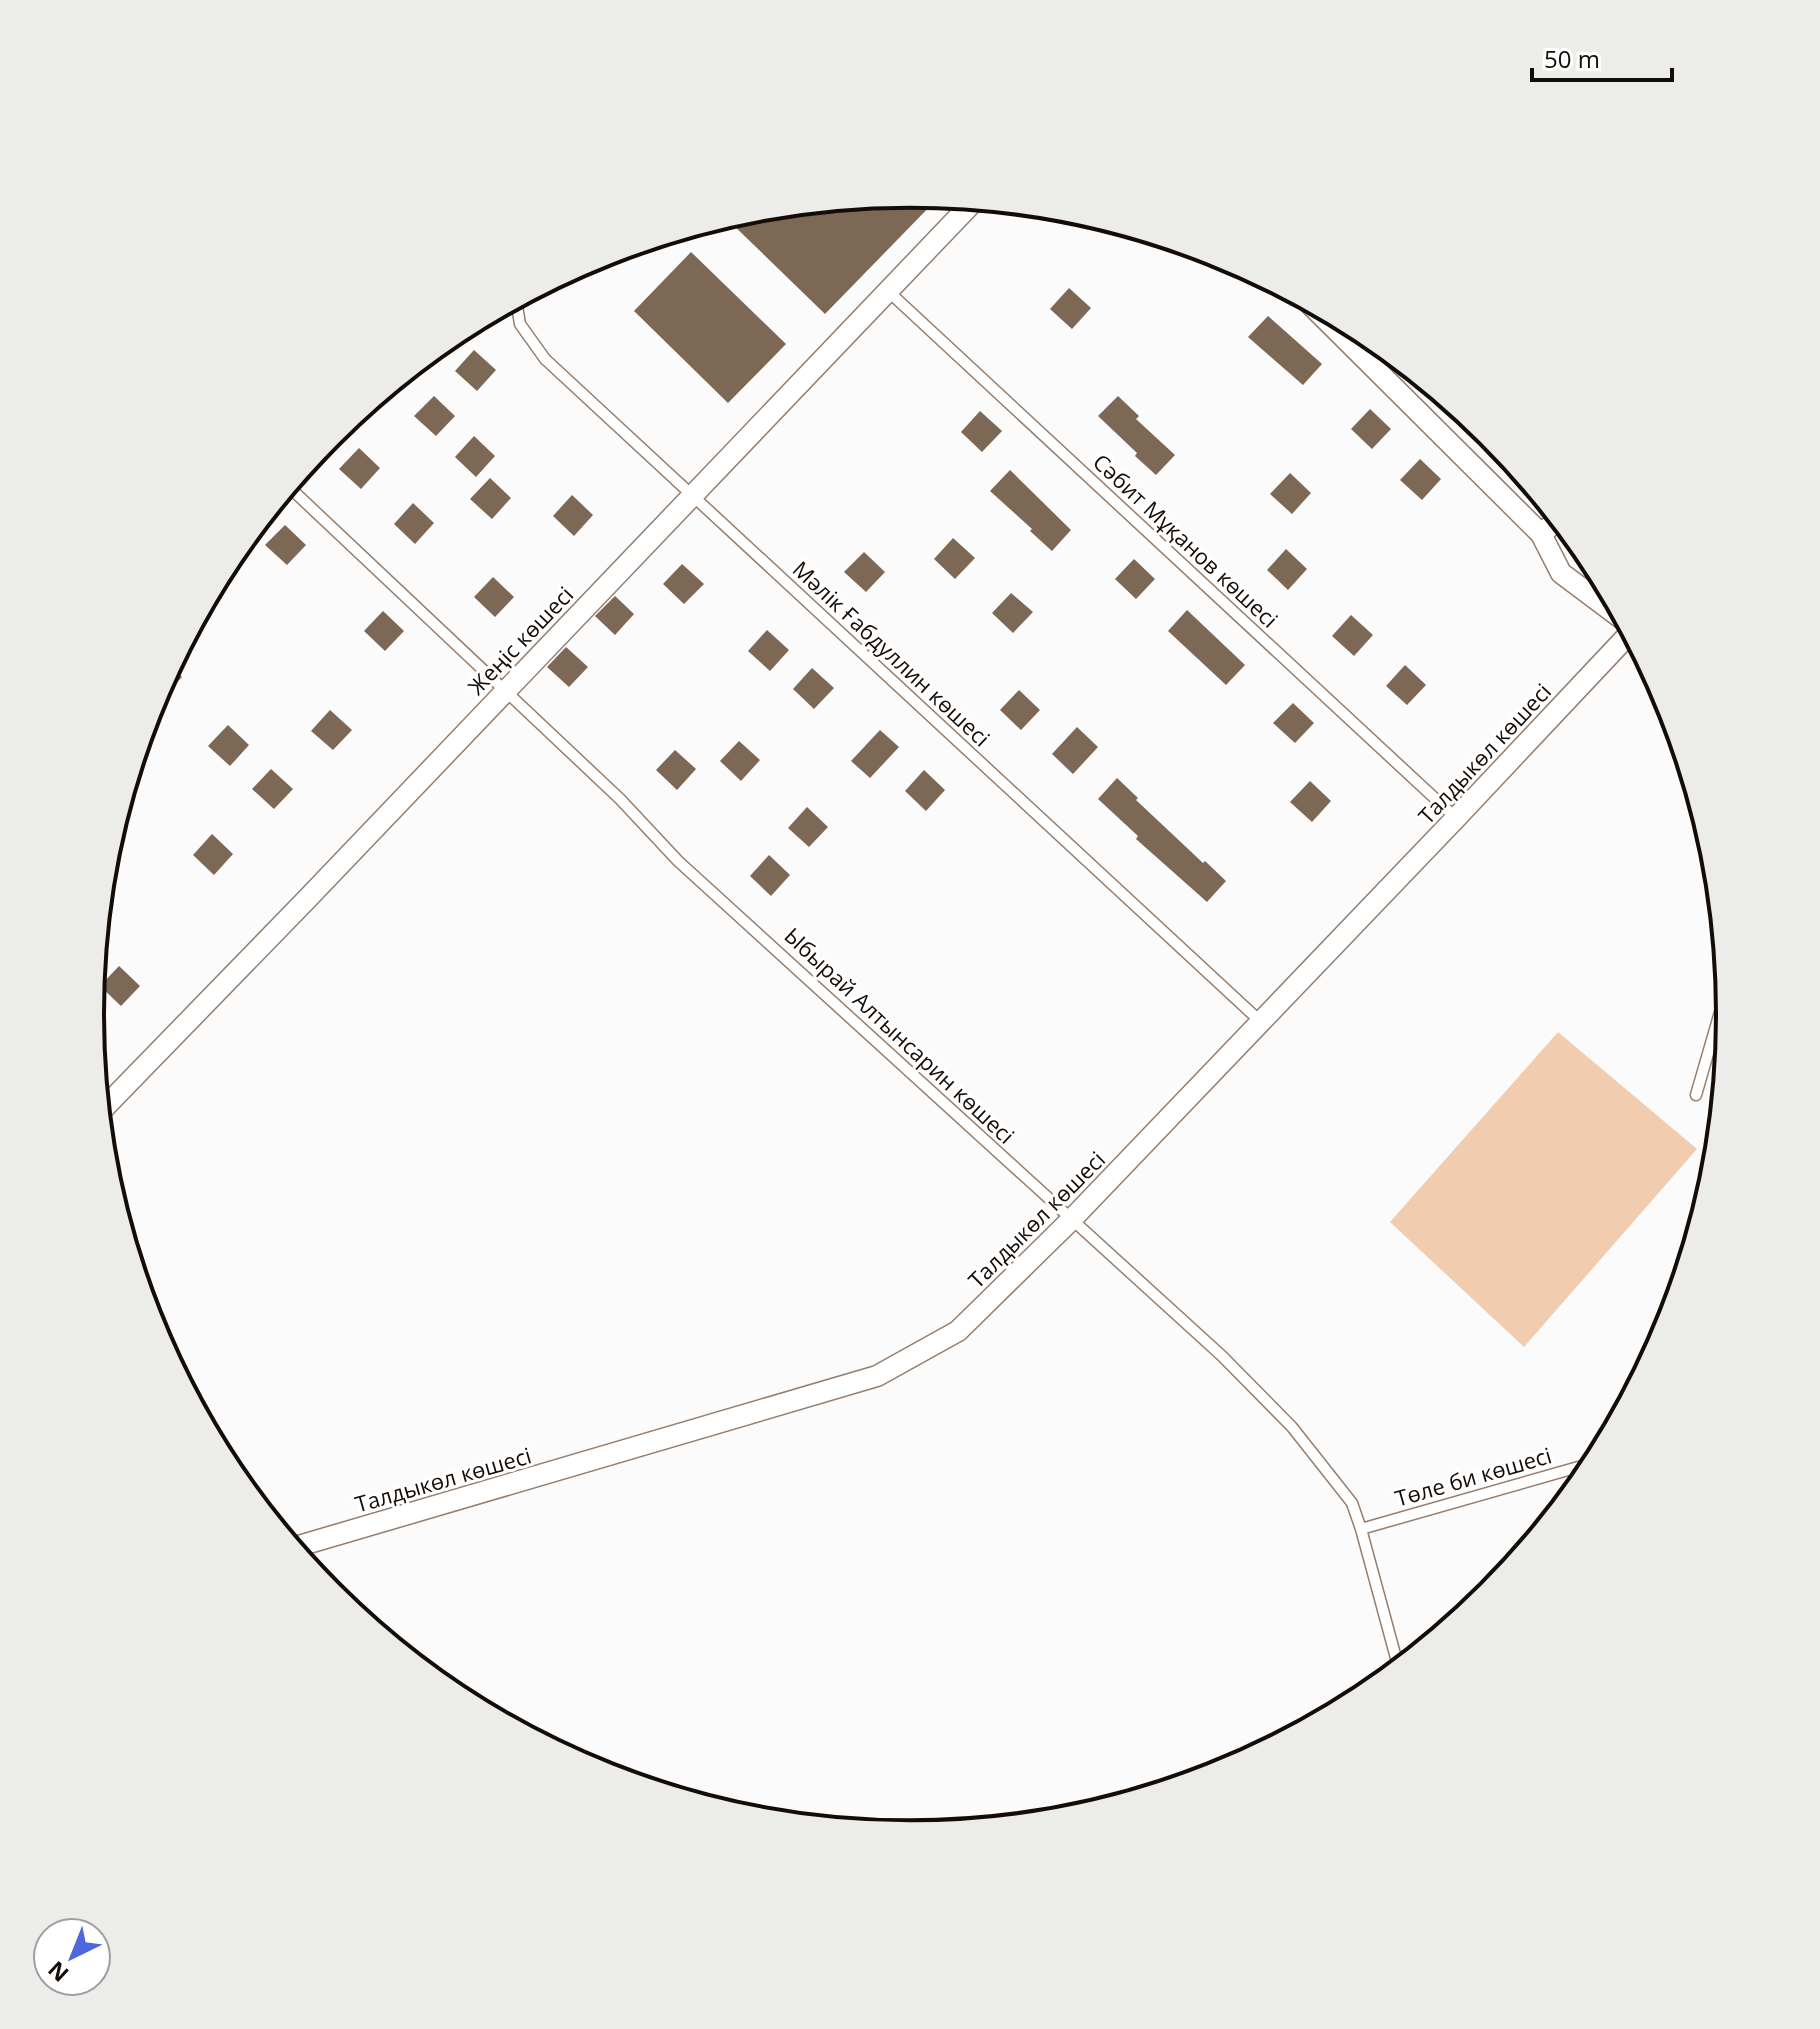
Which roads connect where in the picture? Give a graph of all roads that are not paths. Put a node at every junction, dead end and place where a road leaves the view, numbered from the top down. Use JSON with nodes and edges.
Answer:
{"nodes":[{"id":1,"x":965,"y":210,"type":"edge"},
{"id":2,"x":888,"y":291,"type":"junction"},
{"id":3,"x":518,"y":311,"type":"edge"},
{"id":4,"x":1337,"y":331,"type":"edge"},
{"id":5,"x":296,"y":493,"type":"edge"},
{"id":6,"x":692,"y":495,"type":"junction"},
{"id":7,"x":1551,"y":526,"type":"edge"},
{"id":8,"x":1541,"y":534,"type":"junction"},
{"id":9,"x":1604,"y":605,"type":"edge"},
{"id":10,"x":1623,"y":640,"type":"edge"},
{"id":11,"x":504,"y":691,"type":"junction"},
{"id":12,"x":1456,"y":818,"type":"junction"},
{"id":13,"x":1261,"y":1022,"type":"junction"},
{"id":14,"x":1715,"y":1028,"type":"edge"},
{"id":15,"x":1696,"y":1095,"type":"dead end"},
{"id":16,"x":109,"y":1102,"type":"edge"},
{"id":17,"x":1071,"y":1220,"type":"junction"},
{"id":18,"x":1576,"y":1468,"type":"edge"},
{"id":19,"x":1361,"y":1529,"type":"junction"},
{"id":20,"x":303,"y":1545,"type":"edge"},
{"id":21,"x":1396,"y":1658,"type":"edge"}],
"edges":[{"from":1,"to":2,"type":"street","name":"Жеңіс көшесі"},
{"from":2,"to":6,"type":"street","name":"Жеңіс көшесі"},
{"from":2,"to":12,"type":"lane","name":"Сәбит Мұқанов көшесі"},
{"from":3,"to":6,"type":"lane","name":"Мәлік Ғабдуллин көшесі"},
{"from":4,"to":8,"type":"street"},
{"from":5,"to":11,"type":"lane","name":"Ыбырай Алтынсарин көшесі"},
{"from":6,"to":11,"type":"street","name":"Жеңіс көшесі"},
{"from":6,"to":13,"type":"lane","name":"Мәлік Ғабдуллин көшесі"},
{"from":7,"to":8,"type":"street"},
{"from":8,"to":9,"type":"street"},
{"from":10,"to":12,"type":"street","name":"Талдыкөл көшесі"},
{"from":11,"to":16,"type":"street","name":"Жеңіс көшесі"},
{"from":11,"to":17,"type":"lane","name":"Ыбырай Алтынсарин көшесі"},
{"from":12,"to":13,"type":"street","name":"Талдыкөл көшесі"},
{"from":13,"to":17,"type":"street","name":"Талдыкөл көшесі"},
{"from":14,"to":15,"type":"lane"},
{"from":17,"to":19,"type":"lane","name":"Ыбырай Алтынсарин көшесі"},
{"from":17,"to":20,"type":"street","name":"Талдыкөл көшесі"},
{"from":18,"to":19,"type":"lane","name":"Төле би көшесі"},
{"from":19,"to":21,"type":"lane","name":"Ыбырай Алтынсарин көшесі"}]}
